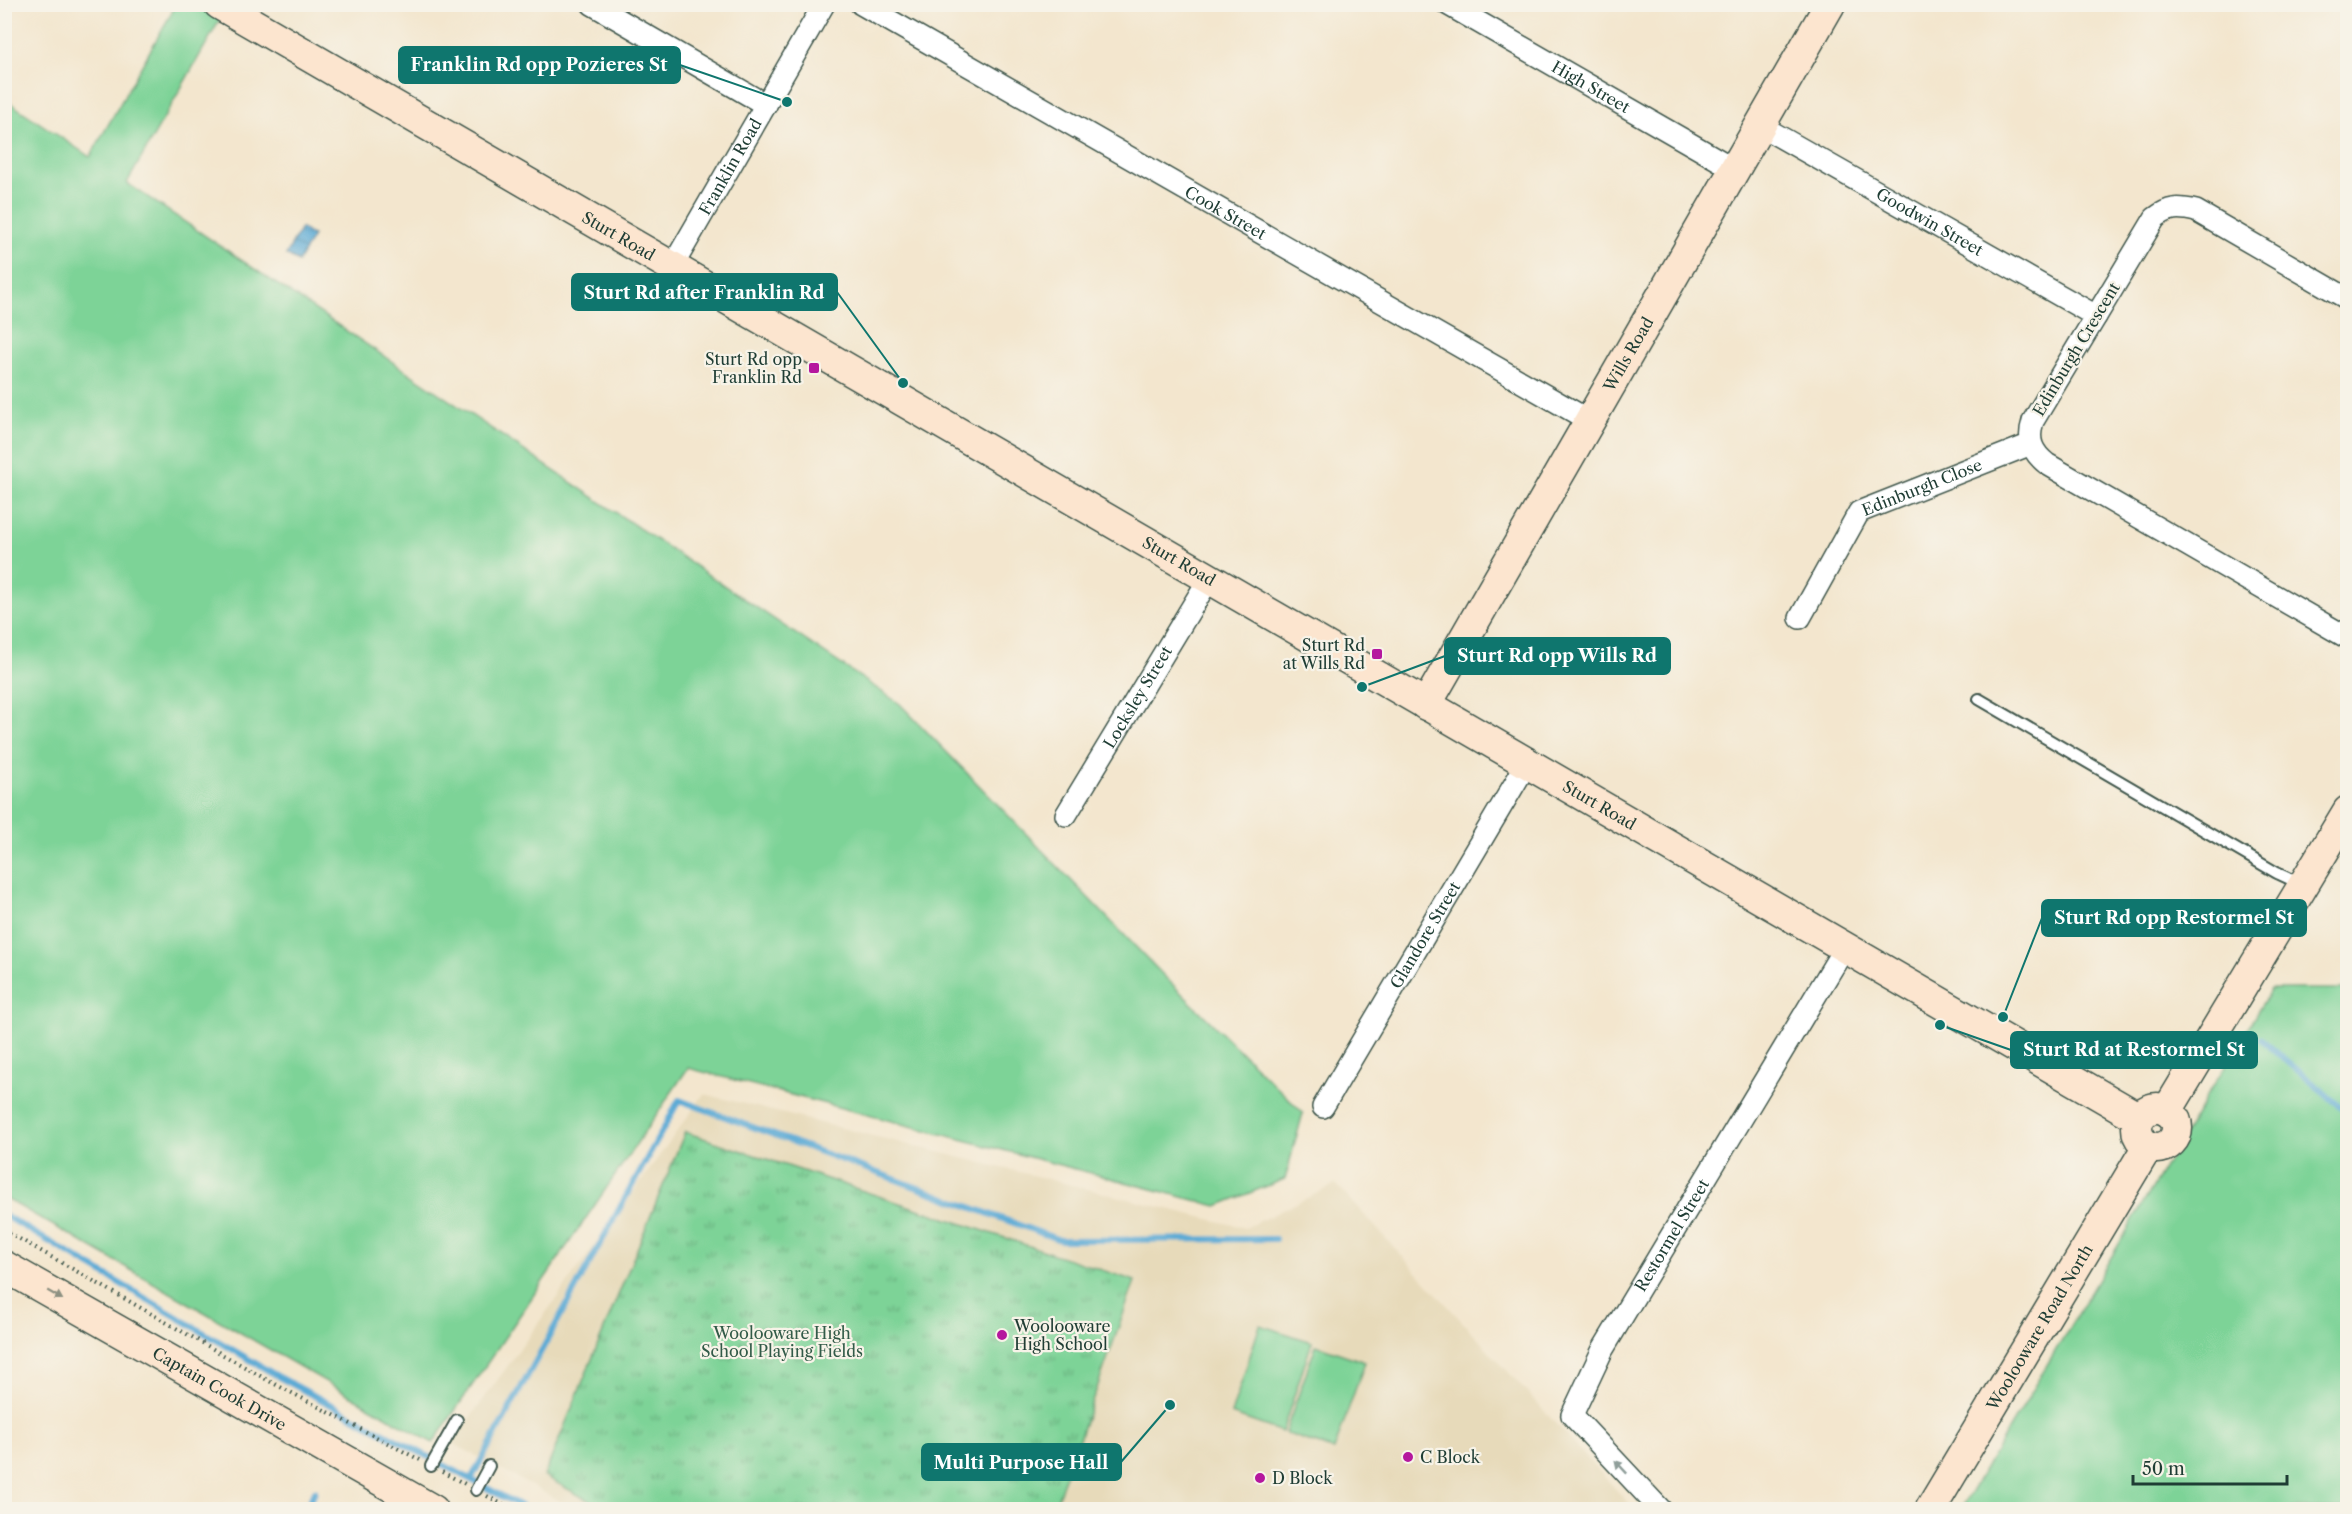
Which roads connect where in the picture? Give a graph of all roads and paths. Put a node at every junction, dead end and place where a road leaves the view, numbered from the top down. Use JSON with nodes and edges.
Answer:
{"nodes":[{"id":1,"x":219,"y":4,"type":"edge"},
{"id":2,"x":592,"y":4,"type":"edge"},
{"id":3,"x":825,"y":4,"type":"edge"},
{"id":4,"x":861,"y":4,"type":"edge"},
{"id":5,"x":1447,"y":4,"type":"edge"},
{"id":6,"x":1830,"y":4,"type":"edge"},
{"id":7,"x":766,"y":105,"type":"junction"},
{"id":8,"x":1761,"y":126,"type":"junction"},
{"id":9,"x":1736,"y":170,"type":"junction"},
{"id":10,"x":672,"y":267,"type":"junction"},
{"id":11,"x":2348,"y":299,"type":"edge"},
{"id":12,"x":2096,"y":316,"type":"junction"},
{"id":13,"x":1590,"y":421,"type":"junction"},
{"id":14,"x":2031,"y":444,"type":"junction"},
{"id":15,"x":1209,"y":579,"type":"junction"},
{"id":16,"x":1800,"y":618,"type":"dead end"},
{"id":17,"x":2348,"y":638,"type":"edge"},
{"id":18,"x":1979,"y":699,"type":"dead end"},
{"id":19,"x":1426,"y":705,"type":"junction"},
{"id":20,"x":1527,"y":763,"type":"junction"},
{"id":21,"x":2348,"y":811,"type":"edge"},
{"id":22,"x":1066,"y":815,"type":"dead end"},
{"id":23,"x":2304,"y":885,"type":"junction"},
{"id":24,"x":1845,"y":947,"type":"junction"},
{"id":25,"x":1323,"y":1107,"type":"dead end"},
{"id":26,"x":2153,"y":1114,"type":"junction"},
{"id":27,"x":4,"y":1230,"type":"edge"},
{"id":28,"x":4,"y":1266,"type":"edge"},
{"id":29,"x":4,"y":1289,"type":"edge"},
{"id":30,"x":457,"y":1420,"type":"dead end"},
{"id":31,"x":431,"y":1465,"type":"junction"},
{"id":32,"x":489,"y":1466,"type":"dead end"},
{"id":33,"x":477,"y":1490,"type":"junction"},
{"id":34,"x":395,"y":1509,"type":"edge"},
{"id":35,"x":433,"y":1509,"type":"edge"},
{"id":36,"x":513,"y":1509,"type":"edge"},
{"id":37,"x":1660,"y":1509,"type":"edge"},
{"id":38,"x":1930,"y":1509,"type":"edge"}],
"edges":[{"from":1,"to":10,"type":"street","name":"Sturt Road"},
{"from":2,"to":7,"type":"street"},
{"from":3,"to":7,"type":"street","name":"Franklin Road"},
{"from":4,"to":13,"type":"street","name":"Cook Street"},
{"from":5,"to":9,"type":"street","name":"High Street"},
{"from":6,"to":8,"type":"street","name":"Wills Road"},
{"from":7,"to":10,"type":"street","name":"Franklin Road"},
{"from":8,"to":9,"type":"street","name":"Wills Road"},
{"from":8,"to":12,"type":"street","name":"Goodwin Street"},
{"from":9,"to":13,"type":"street","name":"Wills Road"},
{"from":10,"to":15,"type":"street","name":"Sturt Road"},
{"from":11,"to":12,"type":"street","name":"Edinburgh Crescent"},
{"from":12,"to":14,"type":"street","name":"Edinburgh Crescent"},
{"from":13,"to":19,"type":"street","name":"Wills Road"},
{"from":14,"to":16,"type":"street","name":"Edinburgh Close"},
{"from":14,"to":17,"type":"street"},
{"from":15,"to":19,"type":"street","name":"Sturt Road"},
{"from":15,"to":22,"type":"street","name":"Locksley Street"},
{"from":18,"to":23,"type":"lane"},
{"from":19,"to":20,"type":"street","name":"Sturt Road"},
{"from":20,"to":24,"type":"street","name":"Sturt Road"},
{"from":20,"to":25,"type":"street","name":"Glandore Street"},
{"from":21,"to":23,"type":"street"},
{"from":23,"to":26,"type":"street"},
{"from":24,"to":26,"type":"street","name":"Sturt Road"},
{"from":37,"to":24,"type":"street","name":"Restormel Street","one_way":true},
{"from":26,"to":38,"type":"street","name":"Woolooware Road North"},
{"from":27,"to":31,"type":"path"},
{"from":28,"to":35,"type":"street","name":"Captain Cook Drive","one_way":true},
{"from":29,"to":34,"type":"street","name":"Captain Cook Drive"},
{"from":30,"to":31,"type":"lane"},
{"from":31,"to":33,"type":"path"},
{"from":32,"to":33,"type":"lane"},
{"from":33,"to":36,"type":"path"}]}
